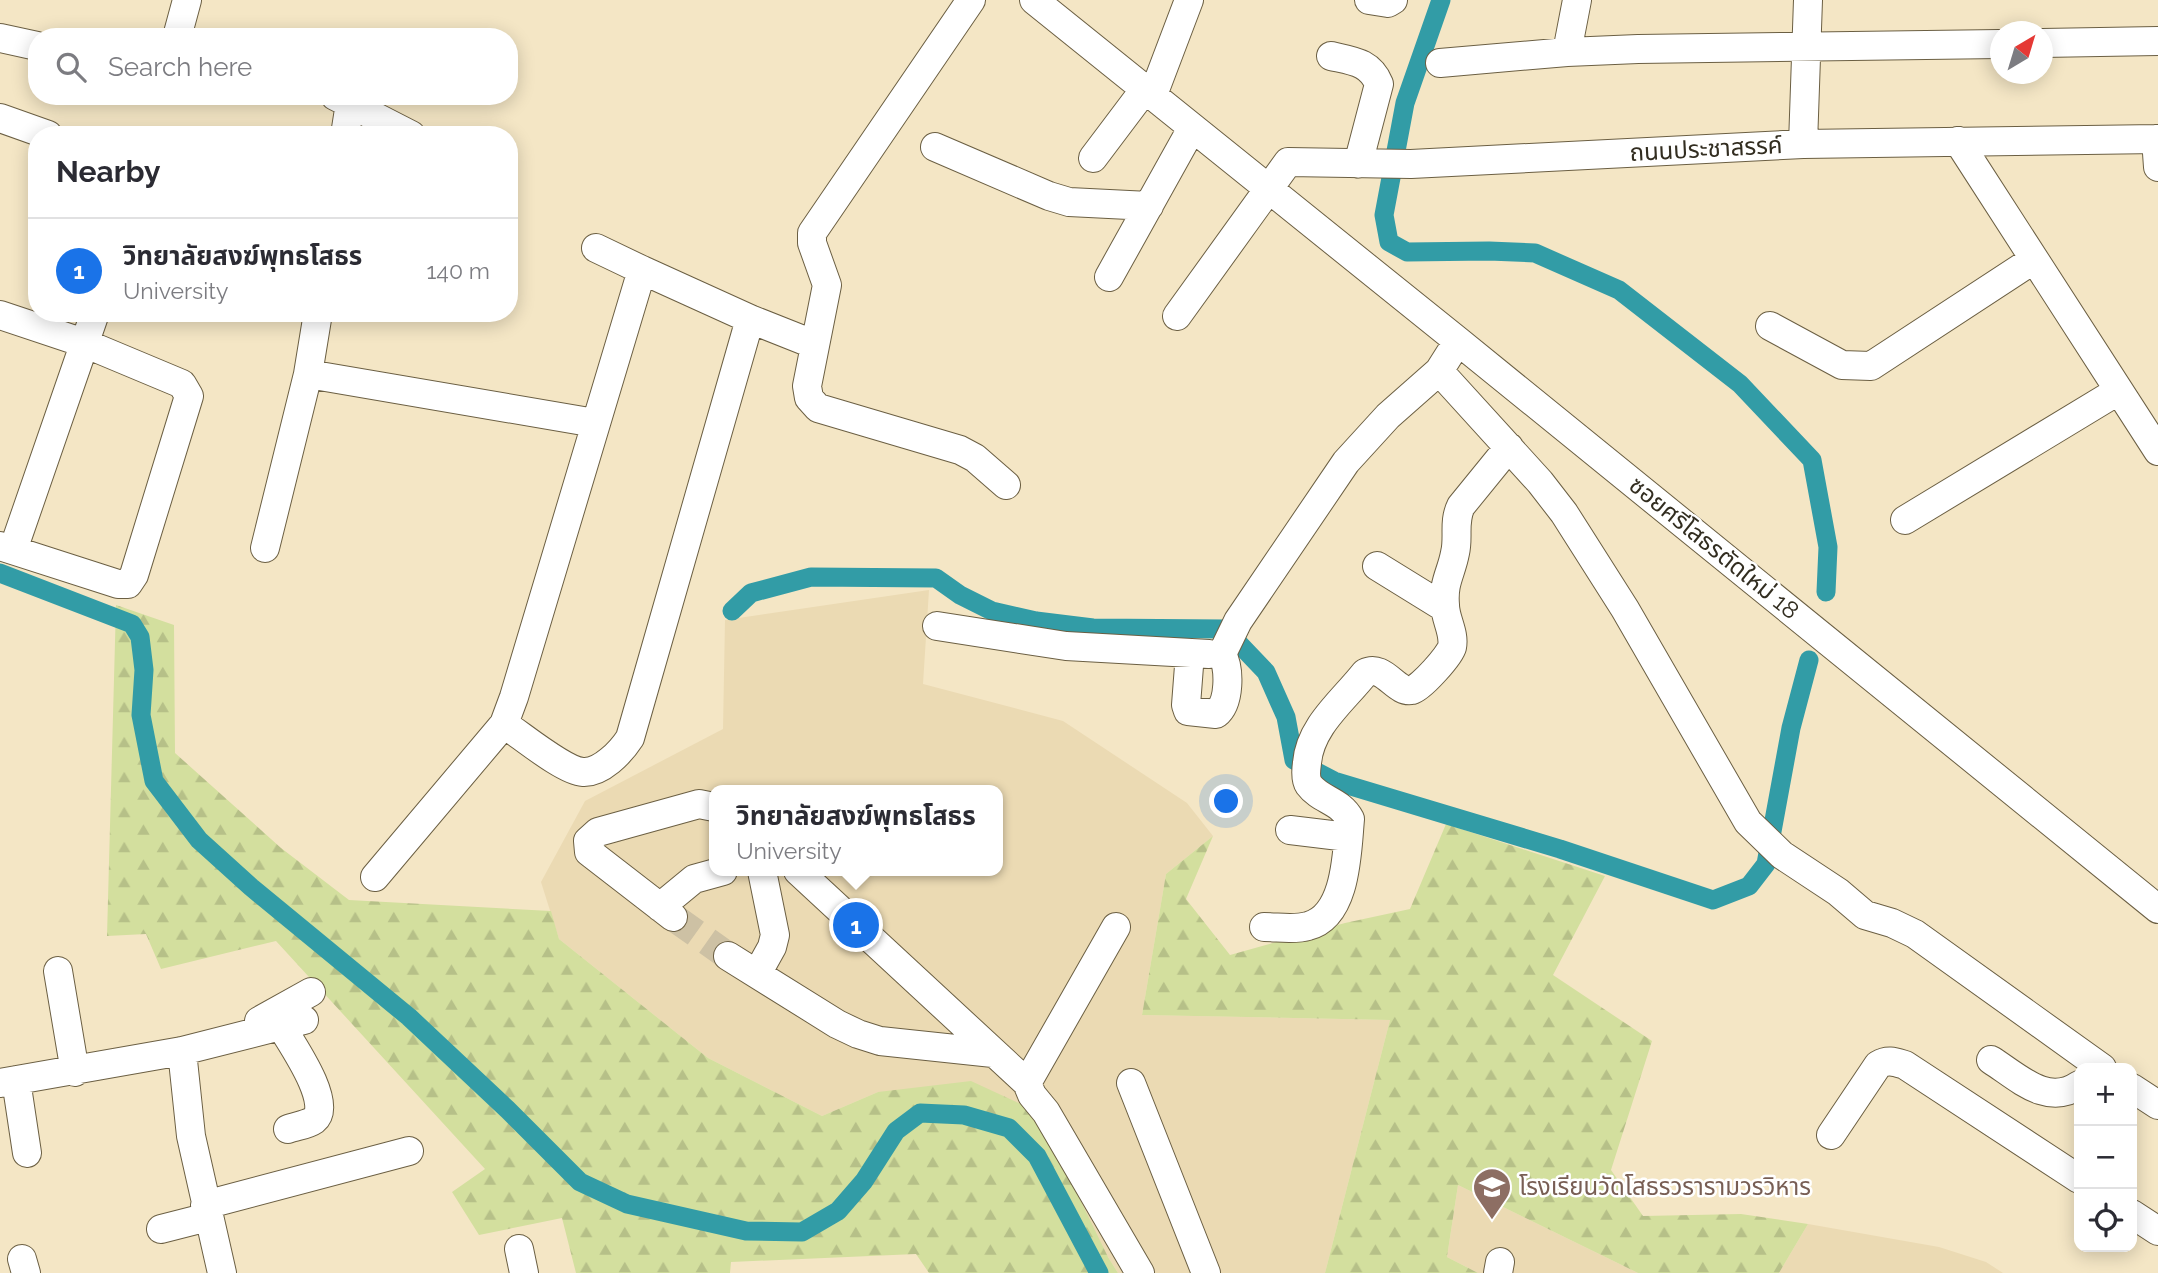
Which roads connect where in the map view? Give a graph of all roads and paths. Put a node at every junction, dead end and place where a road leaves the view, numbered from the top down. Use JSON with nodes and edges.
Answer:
{"nodes":[{"id":1,"x":187,"y":0,"type":"edge"},
{"id":2,"x":971,"y":0,"type":"edge"},
{"id":3,"x":1034,"y":0,"type":"edge"},
{"id":4,"x":1189,"y":0,"type":"edge"},
{"id":5,"x":1369,"y":0,"type":"edge"},
{"id":6,"x":1393,"y":0,"type":"edge"},
{"id":7,"x":1577,"y":0,"type":"edge"},
{"id":8,"x":1808,"y":0,"type":"edge"},
{"id":9,"x":183,"y":28,"type":"edge"},
{"id":10,"x":0,"y":38,"type":"edge"},
{"id":11,"x":2158,"y":41,"type":"edge"},
{"id":12,"x":2053,"y":43,"type":"edge"},
{"id":13,"x":28,"y":44,"type":"edge"},
{"id":14,"x":1990,"y":44,"type":"edge"},
{"id":15,"x":1807,"y":47,"type":"junction"},
{"id":16,"x":1567,"y":52,"type":"junction"},
{"id":17,"x":1331,"y":56,"type":"dead end"},
{"id":18,"x":1440,"y":63,"type":"dead end"},
{"id":19,"x":1149,"y":92,"type":"junction"},
{"id":20,"x":342,"y":105,"type":"edge"},
{"id":21,"x":352,"y":105,"type":"edge"},
{"id":22,"x":0,"y":118,"type":"edge"},
{"id":23,"x":344,"y":126,"type":"edge"},
{"id":24,"x":393,"y":126,"type":"edge"},
{"id":25,"x":28,"y":128,"type":"edge"},
{"id":26,"x":1192,"y":128,"type":"junction"},
{"id":27,"x":2157,"y":139,"type":"edge"},
{"id":28,"x":1958,"y":141,"type":"junction"},
{"id":29,"x":1803,"y":144,"type":"junction"},
{"id":30,"x":935,"y":147,"type":"dead end"},
{"id":31,"x":1093,"y":158,"type":"dead end"},
{"id":32,"x":1364,"y":164,"type":"junction"},
{"id":33,"x":2158,"y":167,"type":"edge"},
{"id":34,"x":1268,"y":189,"type":"junction"},
{"id":35,"x":1149,"y":206,"type":"junction"},
{"id":36,"x":596,"y":248,"type":"dead end"},
{"id":37,"x":2033,"y":260,"type":"junction"},
{"id":38,"x":642,"y":270,"type":"junction"},
{"id":39,"x":1109,"y":277,"type":"dead end"},
{"id":40,"x":0,"y":315,"type":"edge"},
{"id":41,"x":1177,"y":316,"type":"dead end"},
{"id":42,"x":750,"y":319,"type":"junction"},
{"id":43,"x":92,"y":322,"type":"edge"},
{"id":44,"x":317,"y":322,"type":"edge"},
{"id":45,"x":1770,"y":326,"type":"dead end"},
{"id":46,"x":1458,"y":341,"type":"junction"},
{"id":47,"x":808,"y":342,"type":"dead end"},
{"id":48,"x":84,"y":343,"type":"junction"},
{"id":49,"x":1439,"y":371,"type":"junction"},
{"id":50,"x":308,"y":374,"type":"junction"},
{"id":51,"x":2118,"y":391,"type":"junction"},
{"id":52,"x":595,"y":423,"type":"junction"},
{"id":53,"x":1509,"y":447,"type":"junction"},
{"id":54,"x":2158,"y":452,"type":"edge"},
{"id":55,"x":1006,"y":485,"type":"dead end"},
{"id":56,"x":1905,"y":520,"type":"dead end"},
{"id":57,"x":6,"y":548,"type":"edge"},
{"id":58,"x":265,"y":548,"type":"dead end"},
{"id":59,"x":1377,"y":566,"type":"dead end"},
{"id":60,"x":1445,"y":608,"type":"junction"},
{"id":61,"x":937,"y":625,"type":"dead end"},
{"id":62,"x":1229,"y":639,"type":"junction"},
{"id":63,"x":1190,"y":653,"type":"junction"},
{"id":64,"x":504,"y":724,"type":"junction"},
{"id":65,"x":709,"y":806,"type":"edge"},
{"id":66,"x":1290,"y":830,"type":"dead end"},
{"id":67,"x":1348,"y":837,"type":"junction"},
{"id":68,"x":709,"y":875,"type":"edge"},
{"id":69,"x":763,"y":876,"type":"edge"},
{"id":70,"x":804,"y":876,"type":"edge"},
{"id":71,"x":375,"y":877,"type":"dead end"},
{"id":72,"x":1838,"y":892,"type":"junction"},
{"id":73,"x":2158,"y":909,"type":"edge"},
{"id":74,"x":1116,"y":927,"type":"dead end"},
{"id":75,"x":1264,"y":927,"type":"dead end"},
{"id":76,"x":728,"y":956,"type":"tunnel mouth"},
{"id":77,"x":58,"y":971,"type":"dead end"},
{"id":78,"x":1943,"y":972,"type":"dead end"},
{"id":79,"x":757,"y":974,"type":"junction"},
{"id":80,"x":311,"y":992,"type":"dead end"},
{"id":81,"x":280,"y":1026,"type":"junction"},
{"id":82,"x":182,"y":1051,"type":"junction"},
{"id":83,"x":993,"y":1053,"type":"junction"},
{"id":84,"x":1991,"y":1060,"type":"dead end"},
{"id":85,"x":2082,"y":1063,"type":"edge"},
{"id":86,"x":75,"y":1072,"type":"junction"},
{"id":87,"x":8,"y":1082,"type":"edge"},
{"id":88,"x":1027,"y":1083,"type":"junction"},
{"id":89,"x":1131,"y":1083,"type":"dead end"},
{"id":90,"x":2074,"y":1087,"type":"edge"},
{"id":91,"x":2137,"y":1091,"type":"edge"},
{"id":92,"x":2158,"y":1105,"type":"edge"},
{"id":93,"x":288,"y":1129,"type":"dead end"},
{"id":94,"x":1831,"y":1135,"type":"dead end"},
{"id":95,"x":409,"y":1151,"type":"dead end"},
{"id":96,"x":27,"y":1153,"type":"dead end"},
{"id":97,"x":2074,"y":1177,"type":"edge"},
{"id":98,"x":206,"y":1211,"type":"junction"},
{"id":99,"x":2137,"y":1217,"type":"edge"},
{"id":100,"x":161,"y":1230,"type":"dead end"},
{"id":101,"x":2158,"y":1231,"type":"edge"},
{"id":102,"x":222,"y":1273,"type":"edge"},
{"id":103,"x":1140,"y":1273,"type":"edge"},
{"id":104,"x":1206,"y":1273,"type":"edge"}],
"edges":[{"from":1,"to":9,"type":"street"},
{"from":2,"to":55,"type":"street"},
{"from":3,"to":19,"type":"street","name":"ซอยศรีโสธรตัดใหม่ 18"},
{"from":4,"to":19,"type":"street"},
{"from":5,"to":6,"type":"street"},
{"from":7,"to":16,"type":"street"},
{"from":8,"to":15,"type":"street"},
{"from":10,"to":13,"type":"street"},
{"from":11,"to":12,"type":"street"},
{"from":14,"to":15,"type":"street"},
{"from":15,"to":16,"type":"street"},
{"from":15,"to":29,"type":"street"},
{"from":16,"to":18,"type":"street"},
{"from":17,"to":32,"type":"street"},
{"from":19,"to":26,"type":"street","name":"ซอยศรีโสธรตัดใหม่ 18"},
{"from":19,"to":31,"type":"street"},
{"from":20,"to":23,"type":"street"},
{"from":21,"to":24,"type":"street"},
{"from":22,"to":25,"type":"street"},
{"from":26,"to":34,"type":"street","name":"ซอยศรีโสธรตัดใหม่ 18"},
{"from":26,"to":35,"type":"street"},
{"from":27,"to":28,"type":"street","name":"ถนนประชาสรรค์"},
{"from":27,"to":33,"type":"street"},
{"from":28,"to":29,"type":"street","name":"ถนนประชาสรรค์"},
{"from":28,"to":37,"type":"street"},
{"from":29,"to":32,"type":"street","name":"ถนนประชาสรรค์"},
{"from":30,"to":35,"type":"street"},
{"from":32,"to":34,"type":"street","name":"ถนนประชาสรรค์"},
{"from":34,"to":41,"type":"street"},
{"from":34,"to":46,"type":"street","name":"ซอยศรีโสธรตัดใหม่ 18"},
{"from":35,"to":39,"type":"street"},
{"from":36,"to":38,"type":"street"},
{"from":37,"to":45,"type":"street"},
{"from":37,"to":51,"type":"street"},
{"from":38,"to":42,"type":"street"},
{"from":38,"to":52,"type":"street"},
{"from":40,"to":48,"type":"street"},
{"from":42,"to":47,"type":"street"},
{"from":42,"to":64,"type":"street"},
{"from":43,"to":48,"type":"street"},
{"from":44,"to":50,"type":"street"},
{"from":46,"to":49,"type":"street"},
{"from":46,"to":73,"type":"street","name":"ซอยศรีโสธรตัดใหม่ 18"},
{"from":48,"to":57,"type":"street"},
{"from":48,"to":57,"type":"street"},
{"from":49,"to":53,"type":"street"},
{"from":49,"to":62,"type":"street"},
{"from":50,"to":52,"type":"street"},
{"from":50,"to":58,"type":"street"},
{"from":51,"to":54,"type":"street"},
{"from":51,"to":56,"type":"street"},
{"from":52,"to":64,"type":"street"},
{"from":53,"to":60,"type":"street"},
{"from":53,"to":72,"type":"street"},
{"from":59,"to":60,"type":"street"},
{"from":60,"to":67,"type":"street"},
{"from":61,"to":63,"type":"street"},
{"from":62,"to":63,"type":"street"},
{"from":62,"to":63,"type":"street"},
{"from":64,"to":71,"type":"street"},
{"from":65,"to":68,"type":"street"},
{"from":66,"to":67,"type":"street"},
{"from":67,"to":75,"type":"street"},
{"from":69,"to":79,"type":"street"},
{"from":70,"to":83,"type":"street"},
{"from":72,"to":78,"type":"street"},
{"from":72,"to":85,"type":"street"},
{"from":74,"to":88,"type":"street"},
{"from":76,"to":79,"type":"street"},
{"from":77,"to":86,"type":"street"},
{"from":79,"to":83,"type":"street"},
{"from":80,"to":81,"type":"street"},
{"from":81,"to":82,"type":"street"},
{"from":81,"to":93,"type":"street"},
{"from":82,"to":86,"type":"street"},
{"from":82,"to":98,"type":"street"},
{"from":83,"to":88,"type":"street"},
{"from":84,"to":90,"type":"street"},
{"from":86,"to":87,"type":"street"},
{"from":87,"to":96,"type":"street"},
{"from":88,"to":103,"type":"street"},
{"from":89,"to":104,"type":"street"},
{"from":91,"to":92,"type":"street"},
{"from":94,"to":97,"type":"street"},
{"from":95,"to":98,"type":"street"},
{"from":98,"to":100,"type":"street"},
{"from":98,"to":102,"type":"street"},
{"from":99,"to":101,"type":"street"}]}
